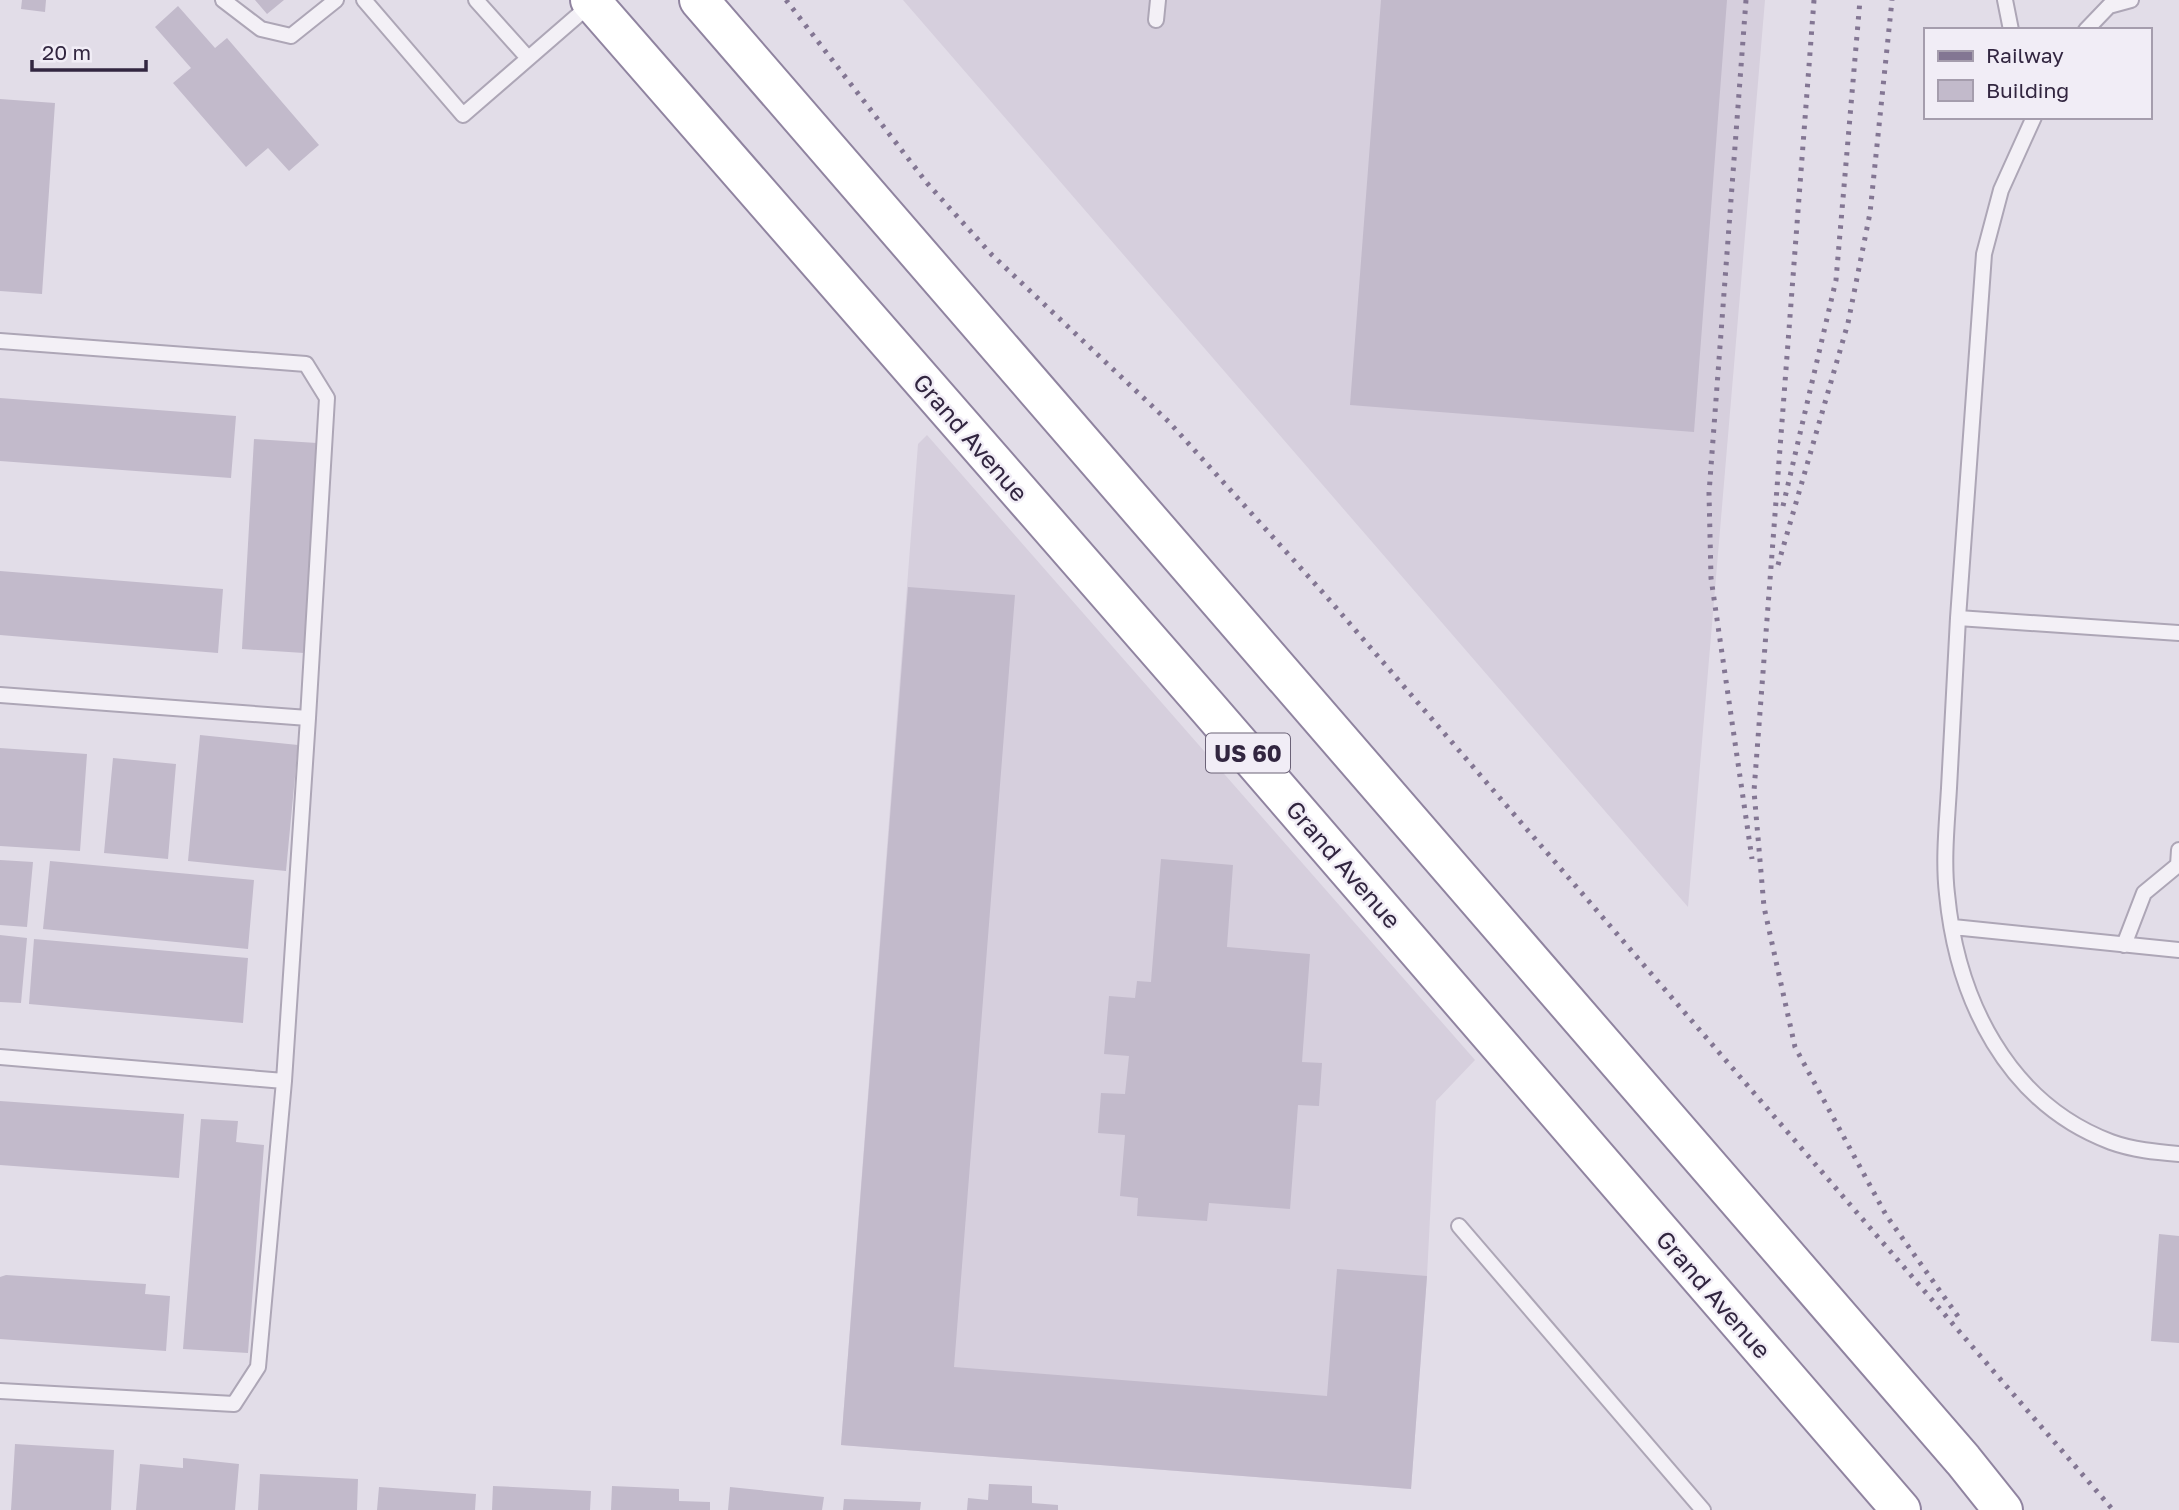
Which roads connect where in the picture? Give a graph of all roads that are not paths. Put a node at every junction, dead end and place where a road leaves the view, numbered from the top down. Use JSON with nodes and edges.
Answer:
{"nodes":[{"id":1,"x":223,"y":0,"type":"edge"},
{"id":2,"x":336,"y":0,"type":"edge"},
{"id":3,"x":364,"y":0,"type":"edge"},
{"id":4,"x":476,"y":0,"type":"edge"},
{"id":5,"x":699,"y":0,"type":"edge"},
{"id":6,"x":1158,"y":0,"type":"edge"},
{"id":7,"x":2004,"y":0,"type":"edge"},
{"id":8,"x":2131,"y":0,"type":"edge"},
{"id":9,"x":592,"y":1,"type":"edge"},
{"id":10,"x":1156,"y":20,"type":"dead end"},
{"id":11,"x":2011,"y":28,"type":"edge"},
{"id":12,"x":2088,"y":28,"type":"edge"},
{"id":13,"x":528,"y":58,"type":"junction"},
{"id":14,"x":2034,"y":119,"type":"edge"},
{"id":15,"x":0,"y":341,"type":"edge"},
{"id":16,"x":1958,"y":618,"type":"junction"},
{"id":17,"x":2179,"y":633,"type":"edge"},
{"id":18,"x":0,"y":695,"type":"edge"},
{"id":19,"x":308,"y":718,"type":"junction"},
{"id":20,"x":2179,"y":850,"type":"edge"},
{"id":21,"x":1953,"y":927,"type":"junction"},
{"id":22,"x":2124,"y":944,"type":"junction"},
{"id":23,"x":2179,"y":950,"type":"edge"},
{"id":24,"x":0,"y":1057,"type":"edge"},
{"id":25,"x":284,"y":1081,"type":"junction"},
{"id":26,"x":2179,"y":1154,"type":"edge"},
{"id":27,"x":1460,"y":1226,"type":"dead end"},
{"id":28,"x":0,"y":1391,"type":"edge"},
{"id":29,"x":1703,"y":1510,"type":"edge"},
{"id":30,"x":1901,"y":1510,"type":"edge"},
{"id":31,"x":2003,"y":1510,"type":"edge"}],
"edges":[{"from":1,"to":2,"type":"lane"},
{"from":3,"to":13,"type":"lane"},
{"from":4,"to":13,"type":"lane"},
{"from":5,"to":31,"type":"highway","number":"US 60"},
{"from":6,"to":10,"type":"lane"},
{"from":7,"to":11,"type":"lane"},
{"from":8,"to":12,"type":"lane"},
{"from":9,"to":13,"type":"lane"},
{"from":9,"to":30,"type":"highway","name":"Grand Avenue","number":"US 60"},
{"from":14,"to":16,"type":"lane"},
{"from":15,"to":19,"type":"lane"},
{"from":16,"to":17,"type":"lane"},
{"from":16,"to":21,"type":"lane"},
{"from":18,"to":19,"type":"lane"},
{"from":19,"to":25,"type":"lane"},
{"from":20,"to":22,"type":"lane"},
{"from":21,"to":22,"type":"lane"},
{"from":21,"to":26,"type":"lane"},
{"from":22,"to":23,"type":"lane"},
{"from":24,"to":25,"type":"lane"},
{"from":25,"to":28,"type":"lane"},
{"from":27,"to":29,"type":"lane"}]}
